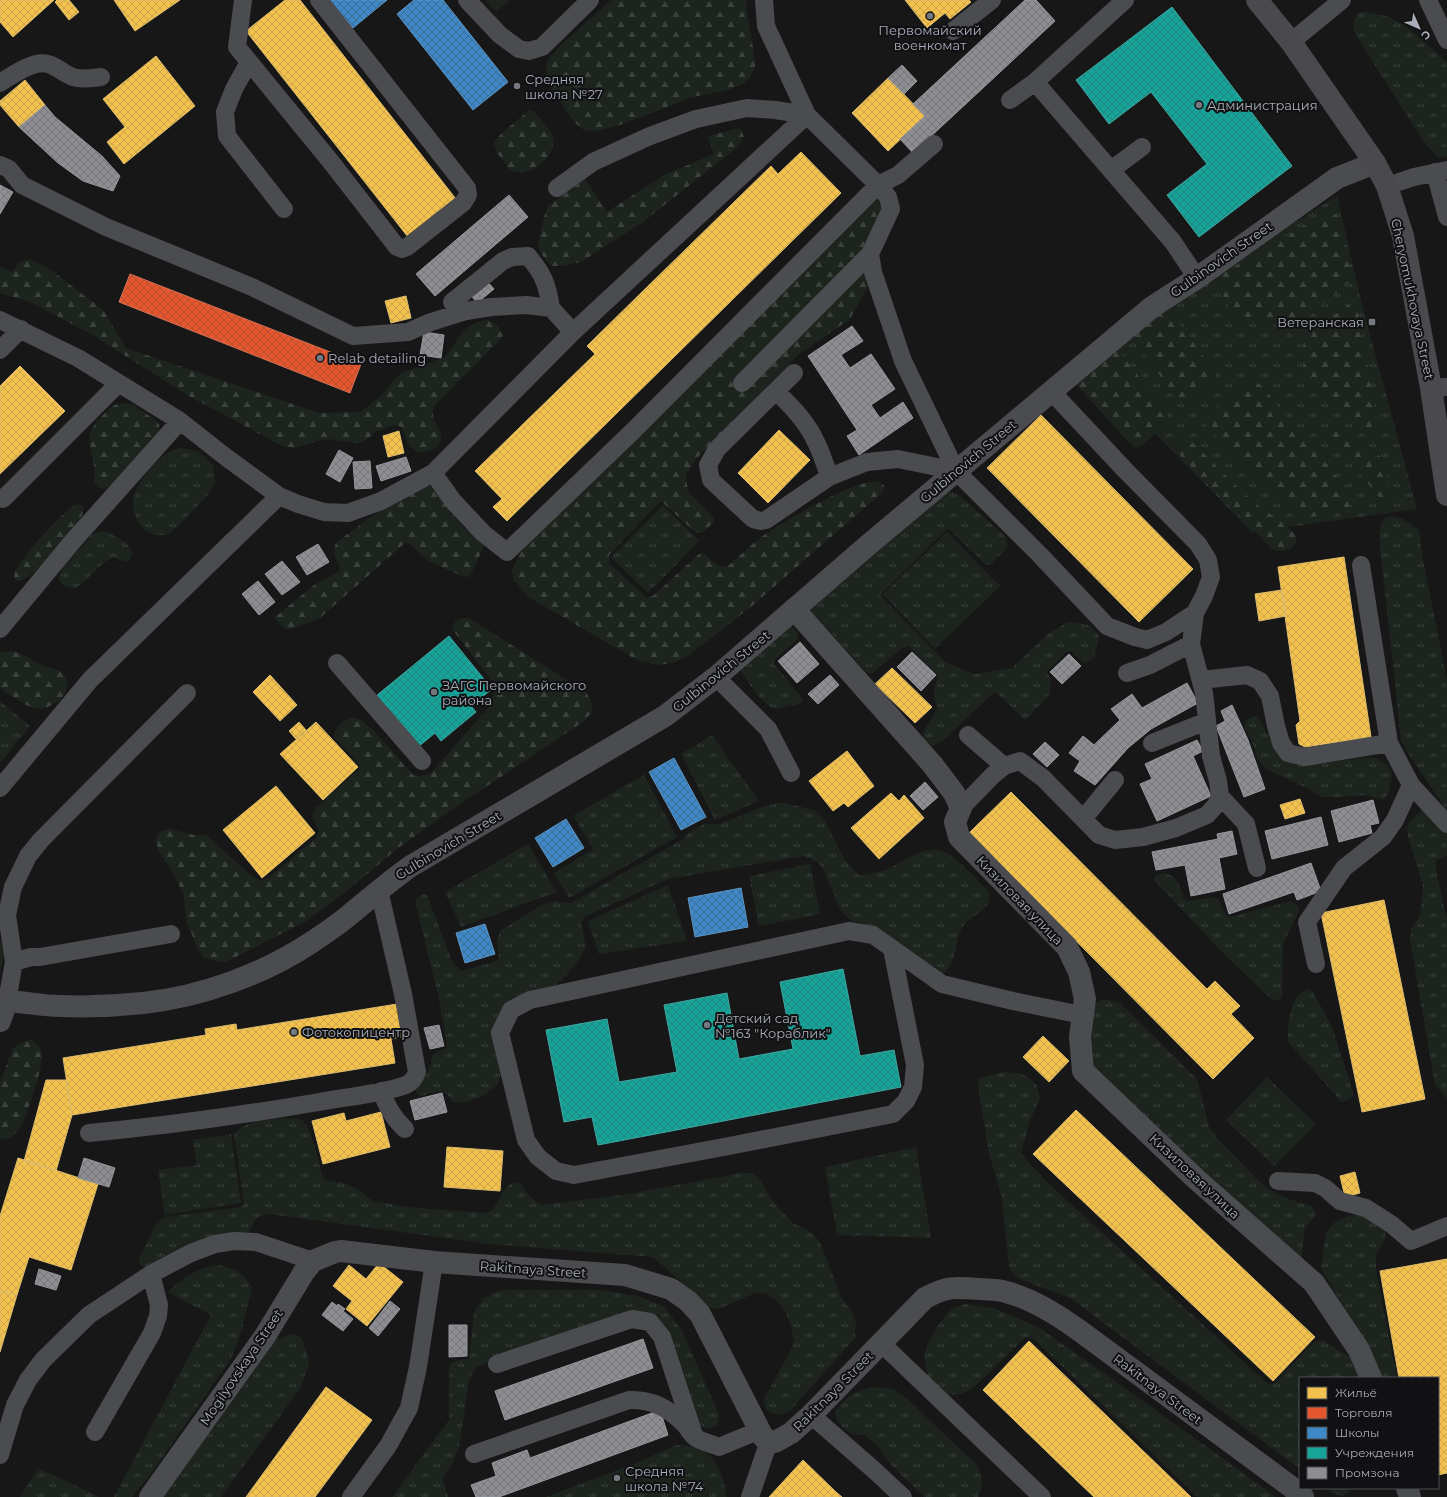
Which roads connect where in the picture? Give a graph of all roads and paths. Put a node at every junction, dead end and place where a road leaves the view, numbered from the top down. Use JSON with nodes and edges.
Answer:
{"nodes":[{"id":1,"x":243,"y":0,"type":"edge"},
{"id":2,"x":319,"y":0,"type":"edge"},
{"id":3,"x":467,"y":0,"type":"edge"},
{"id":4,"x":590,"y":0,"type":"edge"},
{"id":5,"x":764,"y":0,"type":"edge"},
{"id":6,"x":992,"y":0,"type":"edge"},
{"id":7,"x":1125,"y":0,"type":"edge"},
{"id":8,"x":1257,"y":0,"type":"edge"},
{"id":9,"x":1342,"y":0,"type":"edge"},
{"id":10,"x":1428,"y":0,"type":"edge"},
{"id":11,"x":953,"y":32,"type":"dead end"},
{"id":12,"x":1447,"y":40,"type":"edge"},
{"id":13,"x":1291,"y":42,"type":"junction"},
{"id":14,"x":249,"y":62,"type":"junction"},
{"id":15,"x":101,"y":78,"type":"dead end"},
{"id":16,"x":1035,"y":82,"type":"junction"},
{"id":17,"x":0,"y":83,"type":"edge"},
{"id":18,"x":1010,"y":100,"type":"dead end"},
{"id":19,"x":807,"y":115,"type":"junction"},
{"id":20,"x":934,"y":144,"type":"dead end"},
{"id":21,"x":1142,"y":147,"type":"dead end"},
{"id":22,"x":1375,"y":163,"type":"junction"},
{"id":23,"x":0,"y":165,"type":"edge"},
{"id":24,"x":1111,"y":170,"type":"junction"},
{"id":25,"x":1441,"y":171,"type":"edge"},
{"id":26,"x":878,"y":185,"type":"junction"},
{"id":27,"x":1387,"y":186,"type":"junction"},
{"id":28,"x":557,"y":188,"type":"dead end"},
{"id":29,"x":284,"y":209,"type":"dead end"},
{"id":30,"x":1447,"y":217,"type":"edge"},
{"id":31,"x":870,"y":254,"type":"junction"},
{"id":32,"x":1197,"y":278,"type":"junction"},
{"id":33,"x":452,"y":302,"type":"dead end"},
{"id":34,"x":551,"y":308,"type":"junction"},
{"id":35,"x":0,"y":320,"type":"edge"},
{"id":36,"x":21,"y":329,"type":"junction"},
{"id":37,"x":573,"y":332,"type":"junction"},
{"id":38,"x":0,"y":350,"type":"edge"},
{"id":39,"x":794,"y":373,"type":"dead end"},
{"id":40,"x":119,"y":383,"type":"junction"},
{"id":41,"x":742,"y":383,"type":"dead end"},
{"id":42,"x":1439,"y":388,"type":"edge"},
{"id":43,"x":776,"y":391,"type":"junction"},
{"id":44,"x":1051,"y":391,"type":"junction"},
{"id":45,"x":180,"y":421,"type":"junction"},
{"id":46,"x":956,"y":471,"type":"junction"},
{"id":47,"x":433,"y":472,"type":"junction"},
{"id":48,"x":829,"y":477,"type":"junction"},
{"id":49,"x":1447,"y":495,"type":"edge"},
{"id":50,"x":279,"y":496,"type":"junction"},
{"id":51,"x":3,"y":499,"type":"dead end"},
{"id":52,"x":1362,"y":565,"type":"dead end"},
{"id":53,"x":794,"y":609,"type":"junction"},
{"id":54,"x":1194,"y":613,"type":"junction"},
{"id":55,"x":0,"y":629,"type":"edge"},
{"id":56,"x":1191,"y":644,"type":"junction"},
{"id":57,"x":337,"y":663,"type":"dead end"},
{"id":58,"x":1127,"y":673,"type":"dead end"},
{"id":59,"x":716,"y":677,"type":"junction"},
{"id":60,"x":1200,"y":680,"type":"junction"},
{"id":61,"x":187,"y":693,"type":"dead end"},
{"id":62,"x":1207,"y":721,"type":"junction"},
{"id":63,"x":968,"y":735,"type":"dead end"},
{"id":64,"x":1152,"y":743,"type":"dead end"},
{"id":65,"x":1389,"y":743,"type":"junction"},
{"id":66,"x":422,"y":761,"type":"dead end"},
{"id":67,"x":1004,"y":766,"type":"junction"},
{"id":68,"x":792,"y":773,"type":"dead end"},
{"id":69,"x":1115,"y":780,"type":"dead end"},
{"id":70,"x":1411,"y":785,"type":"junction"},
{"id":71,"x":0,"y":788,"type":"edge"},
{"id":72,"x":1220,"y":796,"type":"junction"},
{"id":73,"x":961,"y":808,"type":"junction"},
{"id":74,"x":1084,"y":819,"type":"junction"},
{"id":75,"x":1447,"y":824,"type":"edge"},
{"id":76,"x":1257,"y":868,"type":"dead end"},
{"id":77,"x":379,"y":890,"type":"junction"},
{"id":78,"x":171,"y":934,"type":"dead end"},
{"id":79,"x":892,"y":949,"type":"junction"},
{"id":80,"x":14,"y":962,"type":"junction"},
{"id":81,"x":1316,"y":964,"type":"dead end"},
{"id":82,"x":4,"y":1000,"type":"edge"},
{"id":83,"x":1082,"y":1015,"type":"junction"},
{"id":84,"x":0,"y":1021,"type":"edge"},
{"id":85,"x":381,"y":1091,"type":"junction"},
{"id":86,"x":404,"y":1129,"type":"dead end"},
{"id":87,"x":89,"y":1133,"type":"dead end"},
{"id":88,"x":1278,"y":1181,"type":"dead end"},
{"id":89,"x":1447,"y":1226,"type":"edge"},
{"id":90,"x":312,"y":1261,"type":"junction"},
{"id":91,"x":434,"y":1262,"type":"junction"},
{"id":92,"x":151,"y":1274,"type":"junction"},
{"id":93,"x":881,"y":1343,"type":"junction"},
{"id":94,"x":497,"y":1364,"type":"dead end"},
{"id":95,"x":1371,"y":1377,"type":"edge"},
{"id":96,"x":811,"y":1415,"type":"junction"},
{"id":97,"x":95,"y":1432,"type":"dead end"},
{"id":98,"x":765,"y":1435,"type":"junction"},
{"id":99,"x":695,"y":1437,"type":"junction"},
{"id":100,"x":474,"y":1454,"type":"dead end"},
{"id":101,"x":0,"y":1455,"type":"edge"},
{"id":102,"x":150,"y":1497,"type":"edge"},
{"id":103,"x":351,"y":1497,"type":"edge"},
{"id":104,"x":750,"y":1497,"type":"edge"},
{"id":105,"x":903,"y":1497,"type":"edge"},
{"id":106,"x":1042,"y":1497,"type":"edge"},
{"id":107,"x":1303,"y":1497,"type":"edge"}],
"edges":[{"from":1,"to":14,"type":"lane"},
{"from":2,"to":14,"type":"lane"},
{"from":3,"to":4,"type":"lane"},
{"from":5,"to":19,"type":"lane"},
{"from":6,"to":11,"type":"lane"},
{"from":7,"to":16,"type":"lane"},
{"from":8,"to":13,"type":"main road","name":"Cheryomukhovaya Street"},
{"from":9,"to":13,"type":"lane"},
{"from":10,"to":12,"type":"lane"},
{"from":13,"to":22,"type":"main road","name":"Cheryomukhovaya Street"},
{"from":14,"to":29,"type":"lane"},
{"from":15,"to":17,"type":"lane"},
{"from":16,"to":18,"type":"lane"},
{"from":16,"to":24,"type":"lane"},
{"from":19,"to":26,"type":"lane"},
{"from":19,"to":28,"type":"lane"},
{"from":19,"to":37,"type":"lane"},
{"from":20,"to":26,"type":"lane"},
{"from":21,"to":24,"type":"lane"},
{"from":22,"to":27,"type":"main road","name":"Cheryomukhovaya Street"},
{"from":22,"to":32,"type":"street","name":"Gulbinovich Street"},
{"from":23,"to":34,"type":"lane"},
{"from":24,"to":32,"type":"lane"},
{"from":25,"to":27,"type":"lane"},
{"from":25,"to":30,"type":"lane"},
{"from":26,"to":31,"type":"lane"},
{"from":26,"to":47,"type":"lane"},
{"from":27,"to":42,"type":"main road","name":"Cheryomukhovaya Street"},
{"from":31,"to":41,"type":"lane"},
{"from":31,"to":46,"type":"lane"},
{"from":32,"to":44,"type":"street","name":"Gulbinovich Street"},
{"from":33,"to":34,"type":"lane"},
{"from":34,"to":37,"type":"lane"},
{"from":35,"to":36,"type":"lane"},
{"from":36,"to":38,"type":"lane"},
{"from":36,"to":40,"type":"lane"},
{"from":37,"to":47,"type":"lane"},
{"from":39,"to":43,"type":"lane"},
{"from":40,"to":45,"type":"lane"},
{"from":40,"to":51,"type":"lane"},
{"from":42,"to":49,"type":"main road","name":"Cheryomukhovaya Street"},
{"from":43,"to":48,"type":"lane"},
{"from":43,"to":48,"type":"lane"},
{"from":44,"to":46,"type":"street","name":"Gulbinovich Street"},
{"from":44,"to":54,"type":"lane"},
{"from":45,"to":50,"type":"lane"},
{"from":45,"to":55,"type":"lane"},
{"from":46,"to":48,"type":"lane"},
{"from":46,"to":53,"type":"street","name":"Gulbinovich Street"},
{"from":46,"to":54,"type":"lane"},
{"from":47,"to":50,"type":"lane"},
{"from":50,"to":71,"type":"lane"},
{"from":52,"to":65,"type":"lane"},
{"from":53,"to":59,"type":"street","name":"Gulbinovich Street"},
{"from":53,"to":73,"type":"street"},
{"from":54,"to":56,"type":"lane"},
{"from":56,"to":58,"type":"lane"},
{"from":56,"to":60,"type":"lane"},
{"from":57,"to":66,"type":"lane"},
{"from":59,"to":68,"type":"lane"},
{"from":59,"to":77,"type":"street","name":"Gulbinovich Street"},
{"from":60,"to":62,"type":"lane"},
{"from":60,"to":65,"type":"lane"},
{"from":61,"to":80,"type":"lane"},
{"from":62,"to":64,"type":"lane"},
{"from":62,"to":72,"type":"lane"},
{"from":63,"to":67,"type":"lane"},
{"from":65,"to":70,"type":"lane"},
{"from":67,"to":73,"type":"lane"},
{"from":67,"to":74,"type":"lane"},
{"from":69,"to":74,"type":"lane"},
{"from":70,"to":75,"type":"lane"},
{"from":70,"to":81,"type":"lane"},
{"from":72,"to":74,"type":"lane"},
{"from":72,"to":76,"type":"lane"},
{"from":73,"to":83,"type":"street","name":"Кизиловая улица"},
{"from":77,"to":82,"type":"street","name":"Gulbinovich Street"},
{"from":77,"to":85,"type":"lane"},
{"from":78,"to":80,"type":"lane"},
{"from":79,"to":79,"type":"lane"},
{"from":79,"to":83,"type":"lane"},
{"from":80,"to":82,"type":"lane"},
{"from":82,"to":84,"type":"street"},
{"from":83,"to":95,"type":"street","name":"Кизиловая улица"},
{"from":85,"to":86,"type":"lane"},
{"from":85,"to":87,"type":"lane"},
{"from":88,"to":89,"type":"lane"},
{"from":90,"to":91,"type":"street","name":"Rakitnaya Street"},
{"from":90,"to":92,"type":"lane"},
{"from":90,"to":102,"type":"street","name":"Mogilyovskaya Street"},
{"from":91,"to":98,"type":"street","name":"Rakitnaya Street"},
{"from":91,"to":103,"type":"lane"},
{"from":92,"to":97,"type":"lane"},
{"from":92,"to":101,"type":"lane"},
{"from":93,"to":96,"type":"street","name":"Rakitnaya Street"},
{"from":93,"to":106,"type":"lane"},
{"from":93,"to":107,"type":"street","name":"Rakitnaya Street"},
{"from":94,"to":99,"type":"lane"},
{"from":96,"to":98,"type":"street","name":"Rakitnaya Street"},
{"from":96,"to":105,"type":"lane"},
{"from":98,"to":99,"type":"lane"},
{"from":98,"to":104,"type":"lane"},
{"from":99,"to":100,"type":"lane"}]}
